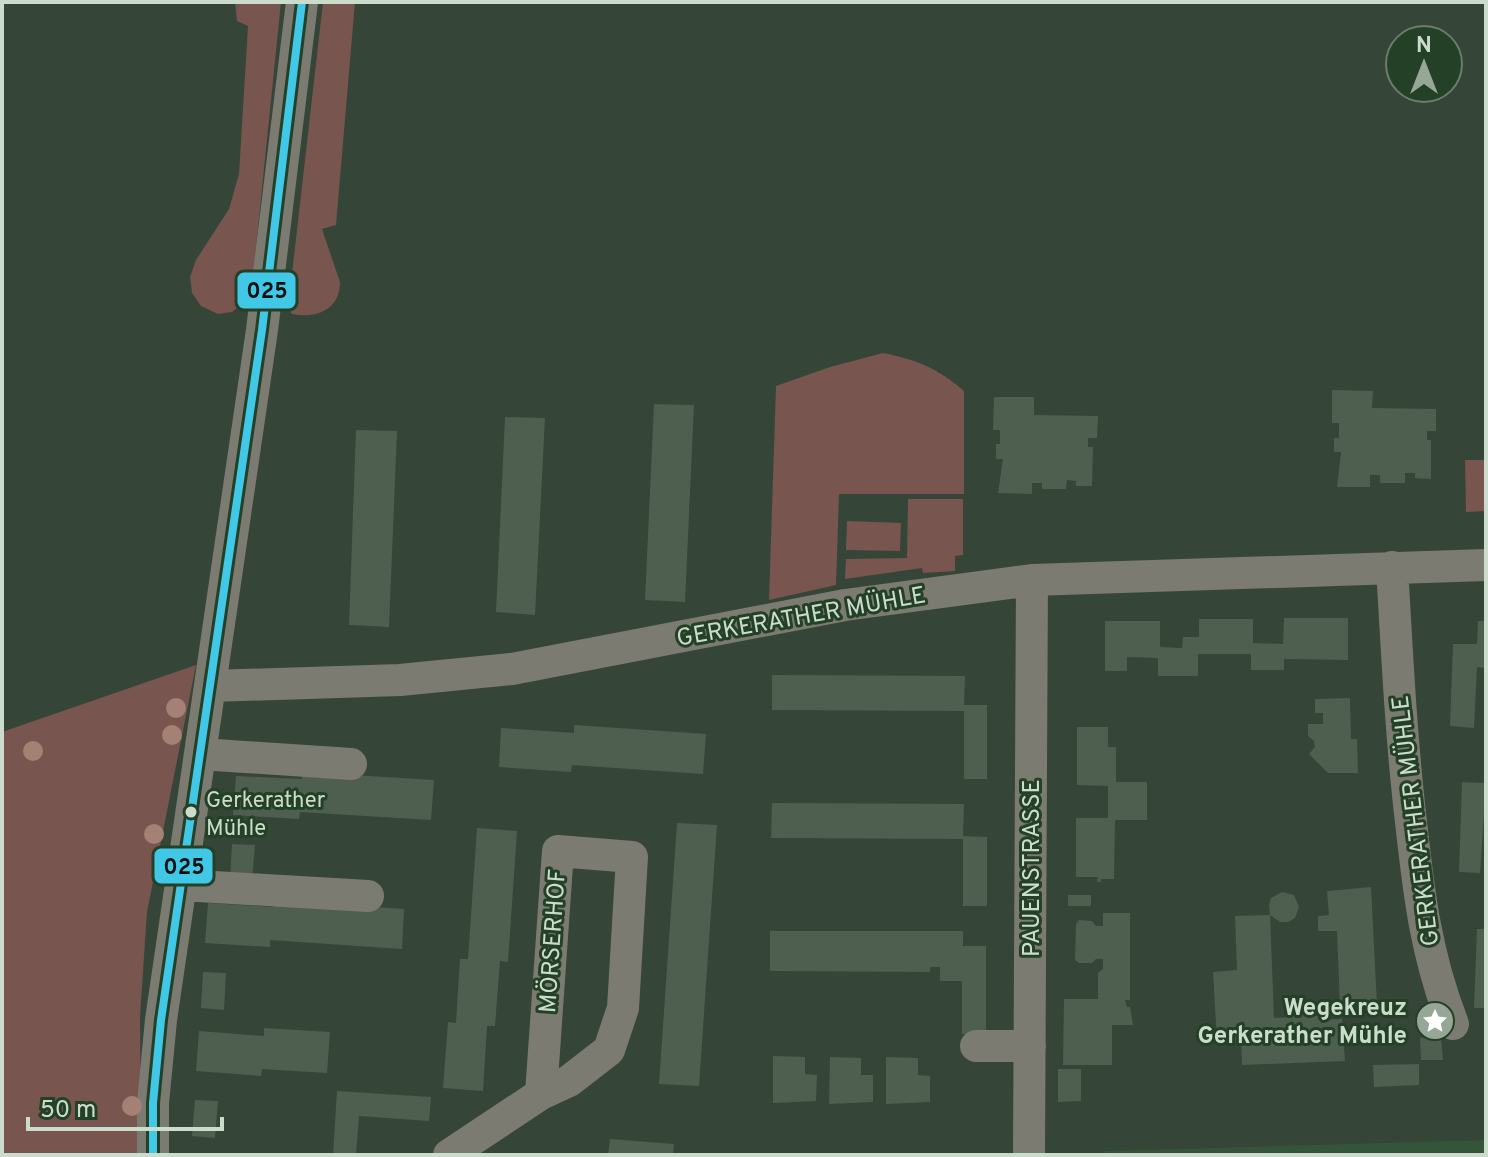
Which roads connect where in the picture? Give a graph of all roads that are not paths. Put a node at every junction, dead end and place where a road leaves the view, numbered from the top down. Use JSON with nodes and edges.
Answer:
{"nodes":[{"id":1,"x":302,"y":2,"type":"edge"},
{"id":2,"x":1486,"y":565,"type":"edge"},
{"id":3,"x":1392,"y":567,"type":"junction"},
{"id":4,"x":1032,"y":580,"type":"junction"},
{"id":5,"x":211,"y":686,"type":"junction"},
{"id":6,"x":200,"y":754,"type":"junction"},
{"id":7,"x":351,"y":764,"type":"dead end"},
{"id":8,"x":181,"y":885,"type":"junction"},
{"id":9,"x":368,"y":896,"type":"dead end"},
{"id":10,"x":1453,"y":1024,"type":"dead end"},
{"id":11,"x":976,"y":1046,"type":"dead end"},
{"id":12,"x":1030,"y":1046,"type":"junction"},
{"id":13,"x":541,"y":1094,"type":"junction"},
{"id":14,"x":153,"y":1155,"type":"edge"},
{"id":15,"x":449,"y":1155,"type":"edge"},
{"id":16,"x":1029,"y":1155,"type":"edge"}],
"edges":[{"from":1,"to":5,"type":"street"},
{"from":2,"to":3,"type":"street","name":"GERKERATHER MÜHLE"},
{"from":3,"to":4,"type":"street","name":"GERKERATHER MÜHLE"},
{"from":3,"to":10,"type":"street","name":"GERKERATHER MÜHLE"},
{"from":4,"to":5,"type":"street","name":"GERKERATHER MÜHLE"},
{"from":4,"to":12,"type":"street","name":"PAUENSTRASSE"},
{"from":5,"to":6,"type":"street"},
{"from":6,"to":7,"type":"street"},
{"from":6,"to":8,"type":"street"},
{"from":8,"to":9,"type":"street"},
{"from":8,"to":14,"type":"street"},
{"from":11,"to":12,"type":"street"},
{"from":12,"to":16,"type":"street","name":"PAUENSTRASSE"},
{"from":13,"to":13,"type":"street","name":"MÖRSERHOF"},
{"from":13,"to":15,"type":"street","name":"MÖRSERHOF"}]}
